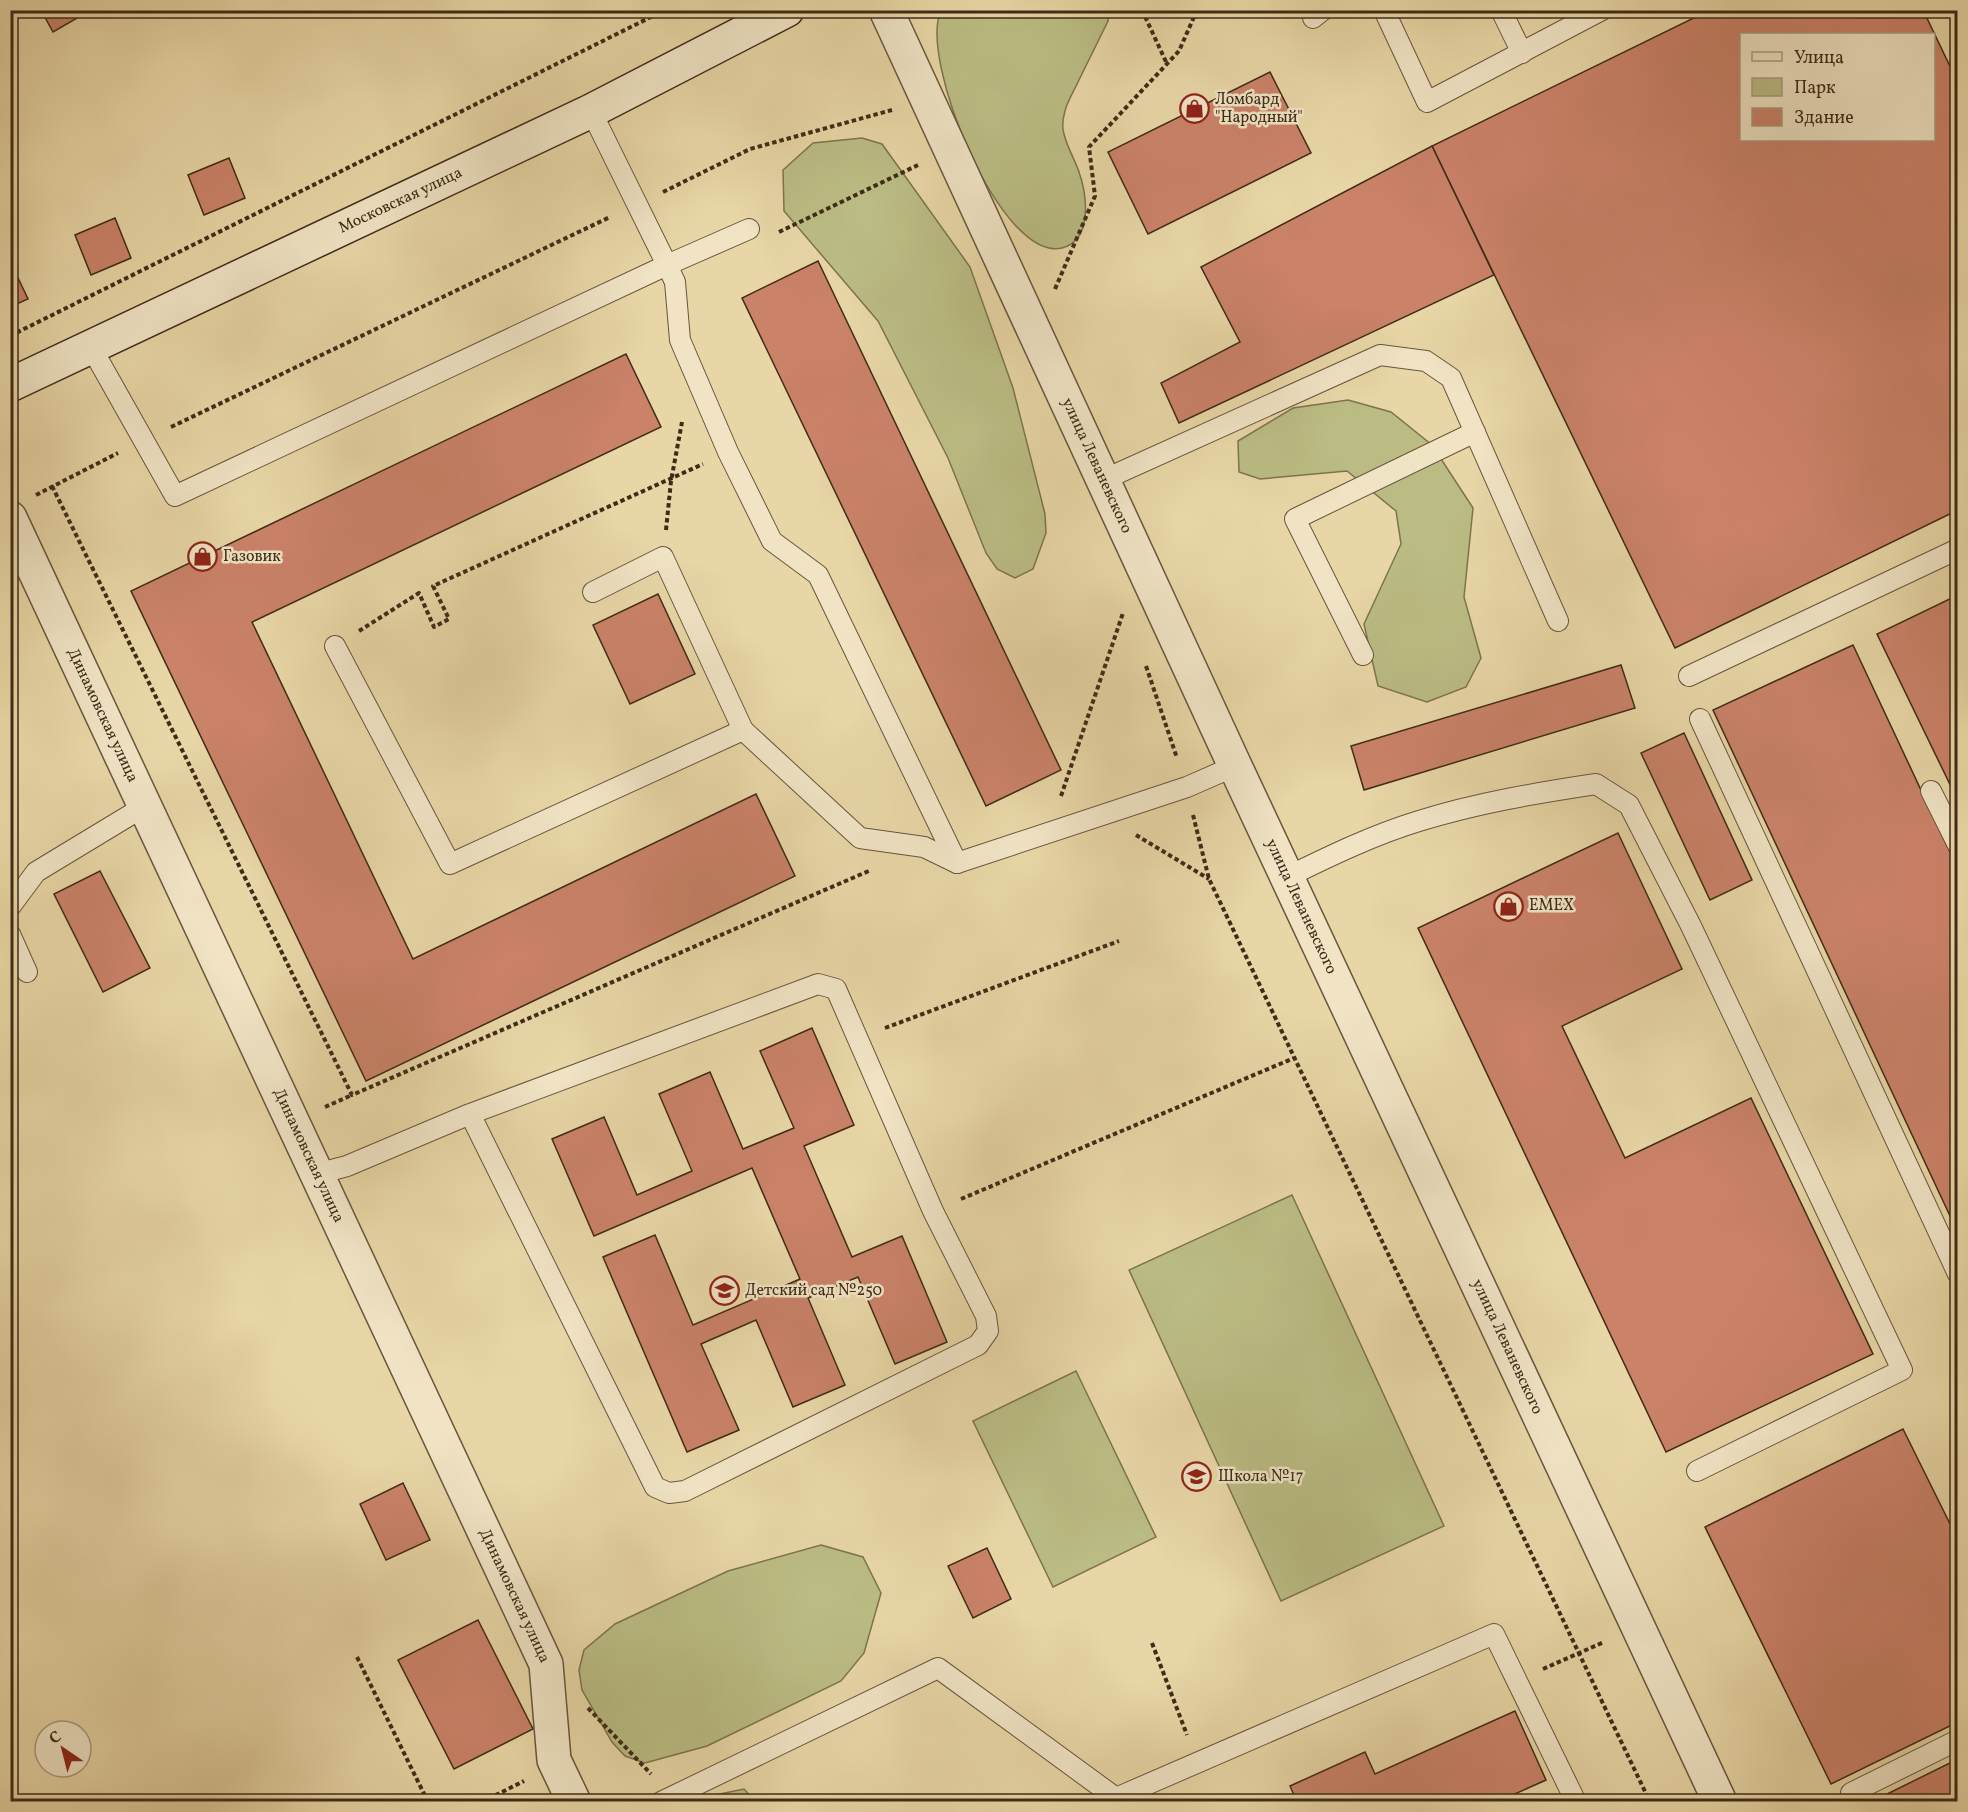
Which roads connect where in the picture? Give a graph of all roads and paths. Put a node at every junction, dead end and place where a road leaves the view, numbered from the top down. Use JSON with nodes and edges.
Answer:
{"nodes":[{"id":1,"x":664,"y":10,"type":"edge"},
{"id":2,"x":787,"y":10,"type":"edge"},
{"id":3,"x":886,"y":10,"type":"edge"},
{"id":4,"x":1142,"y":10,"type":"edge"},
{"id":5,"x":1197,"y":10,"type":"edge"},
{"id":6,"x":1384,"y":10,"type":"edge"},
{"id":7,"x":1501,"y":10,"type":"edge"},
{"id":8,"x":1602,"y":10,"type":"edge"},
{"id":9,"x":1521,"y":53,"type":"junction"},
{"id":10,"x":1167,"y":64,"type":"junction"},
{"id":11,"x":928,"y":100,"type":"junction"},
{"id":12,"x":591,"y":111,"type":"junction"},
{"id":13,"x":928,"y":160,"type":"dead end"},
{"id":14,"x":637,"y":204,"type":"junction"},
{"id":15,"x":749,"y":230,"type":"dead end"},
{"id":16,"x":770,"y":236,"type":"dead end"},
{"id":17,"x":667,"y":265,"type":"junction"},
{"id":18,"x":1036,"y":334,"type":"junction"},
{"id":19,"x":10,"y":336,"type":"edge"},
{"id":20,"x":91,"y":347,"type":"junction"},
{"id":21,"x":693,"y":368,"type":"junction"},
{"id":22,"x":10,"y":384,"type":"edge"},
{"id":23,"x":1474,"y":432,"type":"junction"},
{"id":24,"x":143,"y":440,"type":"junction"},
{"id":25,"x":728,"y":452,"type":"junction"},
{"id":26,"x":1103,"y":480,"type":"junction"},
{"id":27,"x":670,"y":481,"type":"junction"},
{"id":28,"x":21,"y":507,"type":"edge"},
{"id":29,"x":1958,"y":549,"type":"edge"},
{"id":30,"x":663,"y":557,"type":"junction"},
{"id":31,"x":593,"y":592,"type":"dead end"},
{"id":32,"x":1129,"y":618,"type":"dead end"},
{"id":33,"x":1558,"y":621,"type":"dead end"},
{"id":34,"x":335,"y":646,"type":"joint"},
{"id":35,"x":1363,"y":655,"type":"dead end"},
{"id":36,"x":1144,"y":661,"type":"dead end"},
{"id":37,"x":1689,"y":676,"type":"dead end"},
{"id":38,"x":1700,"y":718,"type":"dead end"},
{"id":39,"x":743,"y":730,"type":"junction"},
{"id":40,"x":1235,"y":766,"type":"junction"},
{"id":41,"x":1187,"y":787,"type":"junction"},
{"id":42,"x":1931,"y":791,"type":"dead end"},
{"id":43,"x":145,"y":807,"type":"junction"},
{"id":44,"x":1049,"y":831,"type":"junction"},
{"id":45,"x":1958,"y":845,"type":"edge"},
{"id":46,"x":957,"y":863,"type":"junction"},
{"id":47,"x":1287,"y":877,"type":"junction"},
{"id":48,"x":10,"y":907,"type":"edge"},
{"id":49,"x":10,"y":934,"type":"edge"},
{"id":50,"x":1119,"y":941,"type":"dead end"},
{"id":51,"x":27,"y":972,"type":"dead end"},
{"id":52,"x":856,"y":1039,"type":"junction"},
{"id":53,"x":1294,"y":1058,"type":"junction"},
{"id":54,"x":470,"y":1114,"type":"junction"},
{"id":55,"x":317,"y":1174,"type":"junction"},
{"id":56,"x":933,"y":1210,"type":"junction"},
{"id":57,"x":1958,"y":1274,"type":"edge"},
{"id":58,"x":1697,"y":1471,"type":"dead end"},
{"id":59,"x":1638,"y":1627,"type":"junction"},
{"id":60,"x":1152,"y":1643,"type":"dead end"},
{"id":61,"x":1579,"y":1653,"type":"junction"},
{"id":62,"x":357,"y":1657,"type":"dead end"},
{"id":63,"x":1517,"y":1680,"type":"junction"},
{"id":64,"x":585,"y":1705,"type":"dead end"},
{"id":65,"x":1958,"y":1740,"type":"edge"},
{"id":66,"x":1197,"y":1762,"type":"junction"},
{"id":67,"x":557,"y":1766,"type":"junction"},
{"id":68,"x":1851,"y":1793,"type":"dead end"},
{"id":69,"x":667,"y":1799,"type":"edge"},
{"id":70,"x":1116,"y":1800,"type":"edge"},
{"id":71,"x":428,"y":1802,"type":"edge"},
{"id":72,"x":482,"y":1802,"type":"edge"},
{"id":73,"x":574,"y":1802,"type":"edge"},
{"id":74,"x":1576,"y":1802,"type":"edge"},
{"id":75,"x":1650,"y":1802,"type":"edge"},
{"id":76,"x":1720,"y":1802,"type":"edge"}],
"edges":[{"from":1,"to":19,"type":"path"},
{"from":2,"to":12,"type":"street","name":"Московская улица"},
{"from":3,"to":11,"type":"street","name":"улица Леваневского"},
{"from":4,"to":10,"type":"path"},
{"from":5,"to":10,"type":"path"},
{"from":6,"to":9,"type":"lane"},
{"from":7,"to":9,"type":"lane"},
{"from":8,"to":9,"type":"lane"},
{"from":10,"to":18,"type":"path"},
{"from":11,"to":14,"type":"path"},
{"from":11,"to":18,"type":"street","name":"улица Леваневского"},
{"from":12,"to":14,"type":"lane"},
{"from":12,"to":20,"type":"street","name":"Московская улица"},
{"from":13,"to":16,"type":"path"},
{"from":14,"to":17,"type":"lane"},
{"from":14,"to":24,"type":"path"},
{"from":15,"to":17,"type":"lane"},
{"from":17,"to":21,"type":"lane"},
{"from":17,"to":24,"type":"lane"},
{"from":18,"to":26,"type":"street","name":"улица Леваневского"},
{"from":20,"to":22,"type":"street","name":"Московская улица"},
{"from":20,"to":24,"type":"lane"},
{"from":21,"to":25,"type":"lane"},
{"from":21,"to":27,"type":"path"},
{"from":23,"to":26,"type":"lane"},
{"from":23,"to":33,"type":"lane"},
{"from":23,"to":35,"type":"lane"},
{"from":24,"to":28,"type":"path"},
{"from":25,"to":27,"type":"path"},
{"from":25,"to":46,"type":"lane"},
{"from":26,"to":40,"type":"street","name":"улица Леваневского"},
{"from":27,"to":30,"type":"path"},
{"from":27,"to":34,"type":"path"},
{"from":28,"to":43,"type":"street","name":"Динамовская улица"},
{"from":29,"to":37,"type":"lane"},
{"from":30,"to":31,"type":"lane"},
{"from":30,"to":39,"type":"lane"},
{"from":32,"to":44,"type":"path"},
{"from":34,"to":39,"type":"lane"},
{"from":36,"to":41,"type":"path"},
{"from":38,"to":57,"type":"lane"},
{"from":39,"to":46,"type":"lane"},
{"from":40,"to":41,"type":"lane"},
{"from":40,"to":47,"type":"street","name":"улица Леваневского"},
{"from":41,"to":44,"type":"lane"},
{"from":41,"to":53,"type":"path"},
{"from":42,"to":45,"type":"lane"},
{"from":43,"to":48,"type":"lane"},
{"from":43,"to":55,"type":"street","name":"Динамовская улица"},
{"from":44,"to":46,"type":"lane"},
{"from":47,"to":58,"type":"lane"},
{"from":47,"to":59,"type":"street","name":"улица Леваневского"},
{"from":49,"to":51,"type":"lane"},
{"from":50,"to":52,"type":"path"},
{"from":52,"to":54,"type":"lane"},
{"from":52,"to":56,"type":"lane"},
{"from":53,"to":56,"type":"path"},
{"from":53,"to":61,"type":"path"},
{"from":54,"to":55,"type":"lane"},
{"from":54,"to":56,"type":"lane"},
{"from":55,"to":67,"type":"street","name":"Динамовская улица"},
{"from":59,"to":61,"type":"path"},
{"from":59,"to":76,"type":"street","name":"улица Леваневского"},
{"from":60,"to":66,"type":"path"},
{"from":61,"to":63,"type":"path"},
{"from":61,"to":75,"type":"path"},
{"from":62,"to":71,"type":"path"},
{"from":63,"to":66,"type":"lane"},
{"from":63,"to":74,"type":"lane"},
{"from":64,"to":69,"type":"path"},
{"from":65,"to":68,"type":"lane"},
{"from":66,"to":70,"type":"lane"},
{"from":67,"to":72,"type":"path"},
{"from":67,"to":73,"type":"street","name":"Динамовская улица"},
{"from":69,"to":70,"type":"lane"}]}
